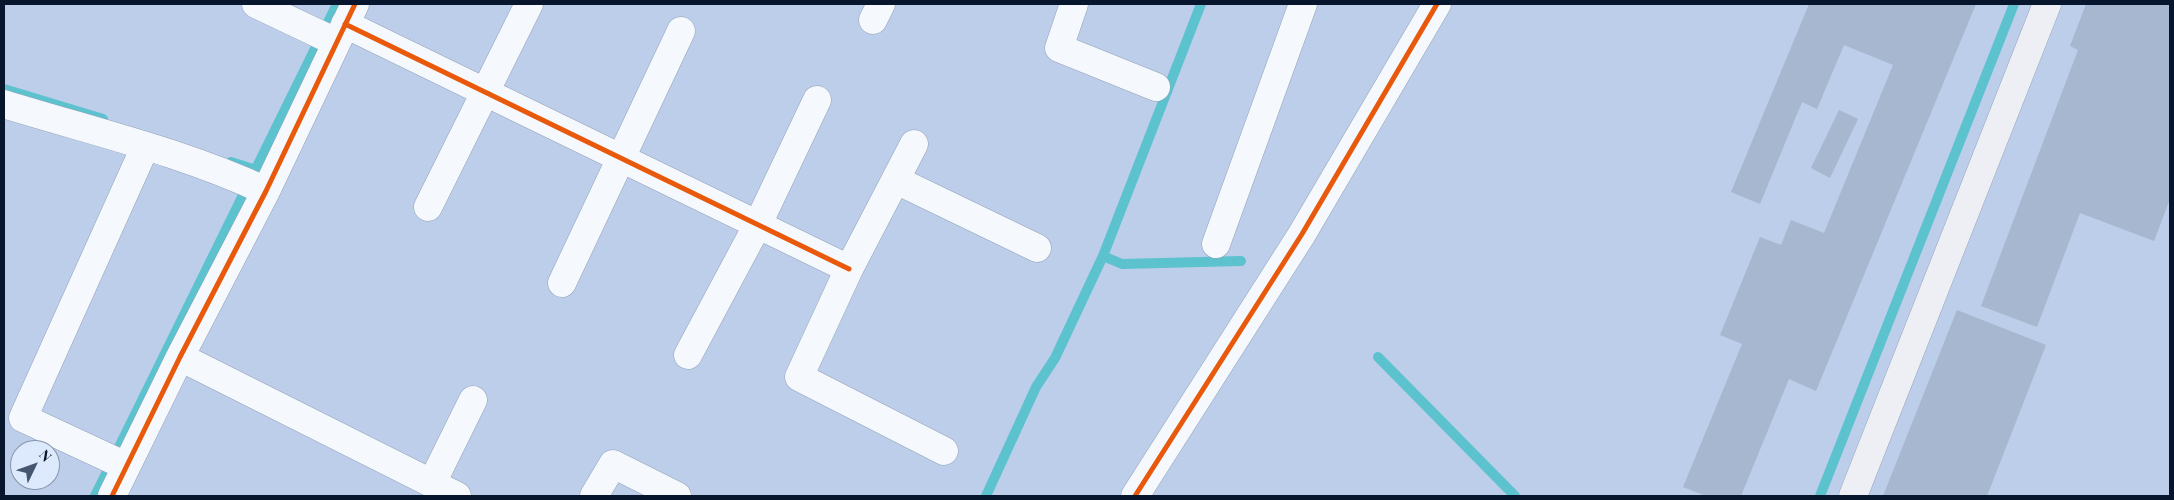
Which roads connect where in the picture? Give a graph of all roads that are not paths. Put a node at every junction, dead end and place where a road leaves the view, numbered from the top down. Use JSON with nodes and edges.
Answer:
{"nodes":[{"id":1,"x":256,"y":4,"type":"edge"},
{"id":2,"x":529,"y":4,"type":"edge"},
{"id":3,"x":1074,"y":4,"type":"edge"},
{"id":4,"x":1303,"y":4,"type":"edge"},
{"id":5,"x":1437,"y":4,"type":"edge"},
{"id":6,"x":2047,"y":4,"type":"edge"},
{"id":7,"x":336,"y":28,"type":"edge"},
{"id":8,"x":681,"y":31,"type":"dead end"},
{"id":9,"x":1156,"y":87,"type":"dead end"},
{"id":10,"x":485,"y":92,"type":"junction"},
{"id":11,"x":817,"y":100,"type":"dead end"},
{"id":12,"x":4,"y":104,"type":"edge"},
{"id":13,"x":914,"y":144,"type":"dead end"},
{"id":14,"x":145,"y":147,"type":"junction"},
{"id":15,"x":622,"y":158,"type":"junction"},
{"id":16,"x":896,"y":180,"type":"junction"},
{"id":17,"x":255,"y":186,"type":"junction"},
{"id":18,"x":428,"y":207,"type":"dead end"},
{"id":19,"x":758,"y":224,"type":"junction"},
{"id":20,"x":1216,"y":244,"type":"dead end"},
{"id":21,"x":1037,"y":248,"type":"dead end"},
{"id":22,"x":850,"y":269,"type":"junction"},
{"id":23,"x":562,"y":283,"type":"dead end"},
{"id":24,"x":688,"y":355,"type":"dead end"},
{"id":25,"x":180,"y":357,"type":"junction"},
{"id":26,"x":474,"y":400,"type":"dead end"},
{"id":27,"x":944,"y":451,"type":"dead end"},
{"id":28,"x":117,"y":462,"type":"junction"},
{"id":29,"x":448,"y":492,"type":"edge"},
{"id":30,"x":112,"y":496,"type":"edge"},
{"id":31,"x":594,"y":496,"type":"edge"},
{"id":32,"x":677,"y":496,"type":"edge"},
{"id":33,"x":1135,"y":496,"type":"edge"},
{"id":34,"x":1853,"y":496,"type":"edge"}],
"edges":[{"from":1,"to":7,"type":"street"},
{"from":2,"to":10,"type":"street"},
{"from":3,"to":9,"type":"street"},
{"from":4,"to":20,"type":"street"},
{"from":5,"to":33,"type":"street"},
{"from":6,"to":34,"type":"street"},
{"from":7,"to":10,"type":"street"},
{"from":7,"to":17,"type":"street"},
{"from":8,"to":15,"type":"street"},
{"from":10,"to":15,"type":"street"},
{"from":10,"to":18,"type":"street"},
{"from":11,"to":19,"type":"street"},
{"from":12,"to":14,"type":"street"},
{"from":13,"to":16,"type":"street"},
{"from":14,"to":17,"type":"street"},
{"from":14,"to":28,"type":"street"},
{"from":15,"to":19,"type":"street"},
{"from":15,"to":23,"type":"street"},
{"from":16,"to":21,"type":"street"},
{"from":16,"to":22,"type":"street"},
{"from":17,"to":25,"type":"street"},
{"from":19,"to":22,"type":"street"},
{"from":19,"to":24,"type":"street"},
{"from":22,"to":27,"type":"street"},
{"from":25,"to":28,"type":"street"},
{"from":25,"to":29,"type":"street"},
{"from":26,"to":29,"type":"street"},
{"from":28,"to":30,"type":"street"},
{"from":31,"to":32,"type":"street"}]}
